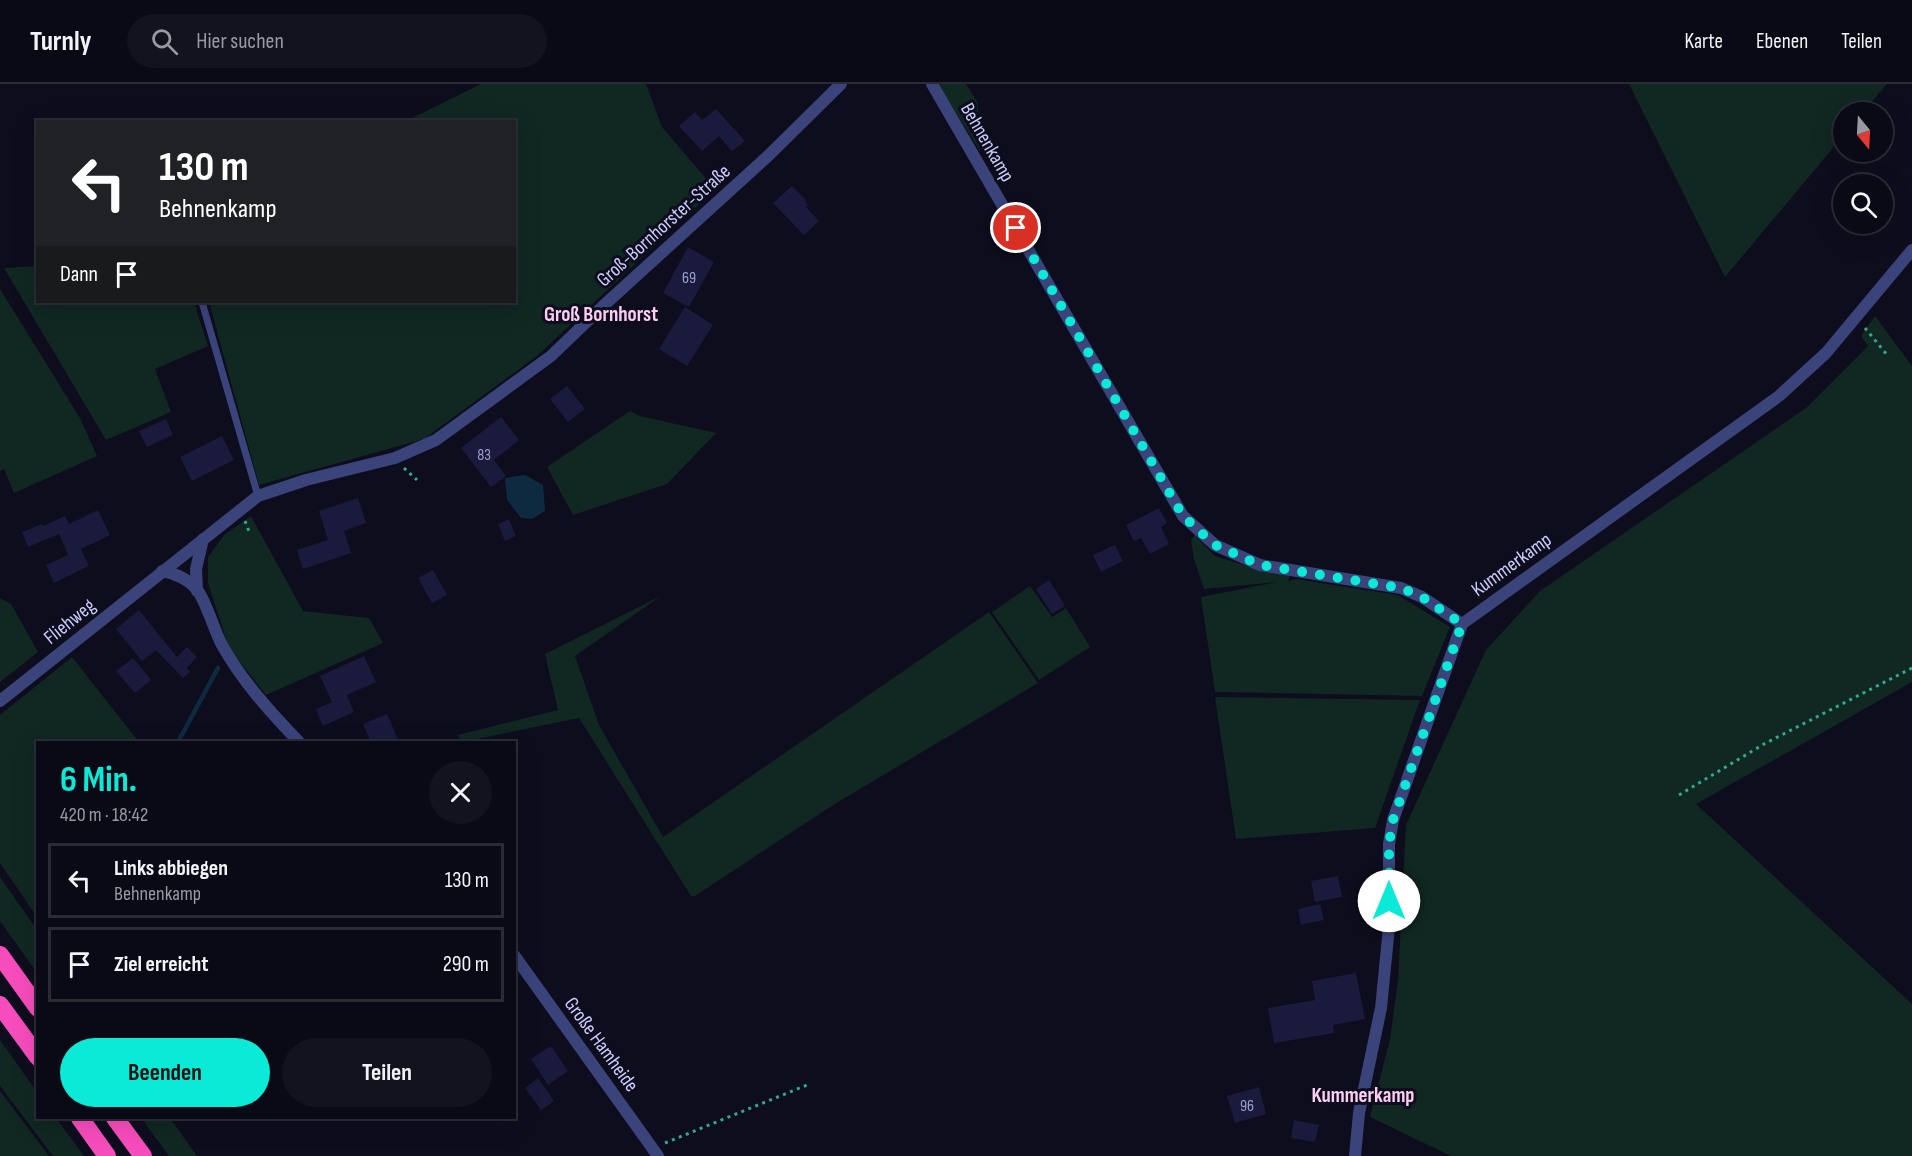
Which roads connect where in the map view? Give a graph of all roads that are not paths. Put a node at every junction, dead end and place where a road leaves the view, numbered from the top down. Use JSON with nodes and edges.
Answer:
{"nodes":[{"id":1,"x":841,"y":84,"type":"edge"},
{"id":2,"x":932,"y":84,"type":"edge"},
{"id":3,"x":1912,"y":250,"type":"edge"},
{"id":4,"x":202,"y":303,"type":"edge"},
{"id":5,"x":258,"y":496,"type":"junction"},
{"id":6,"x":204,"y":537,"type":"junction"},
{"id":7,"x":162,"y":572,"type":"junction"},
{"id":8,"x":197,"y":591,"type":"junction"},
{"id":9,"x":1462,"y":624,"type":"junction"},
{"id":10,"x":0,"y":701,"type":"edge"},
{"id":11,"x":298,"y":741,"type":"edge"},
{"id":12,"x":0,"y":955,"type":"edge"},
{"id":13,"x":516,"y":958,"type":"edge"},
{"id":14,"x":0,"y":1005,"type":"edge"},
{"id":15,"x":36,"y":1005,"type":"edge"},
{"id":16,"x":36,"y":1054,"type":"edge"},
{"id":17,"x":81,"y":1119,"type":"edge"},
{"id":18,"x":116,"y":1119,"type":"edge"},
{"id":19,"x":655,"y":1152,"type":"edge"},
{"id":20,"x":107,"y":1156,"type":"edge"},
{"id":21,"x":142,"y":1156,"type":"edge"},
{"id":22,"x":1355,"y":1156,"type":"edge"}],
"edges":[{"from":1,"to":5,"type":"street","name":"Groß-Bornhorster-Straße"},
{"from":2,"to":9,"type":"street","name":"Behnenkamp"},
{"from":3,"to":9,"type":"street","name":"Kummerkamp"},
{"from":4,"to":5,"type":"lane"},
{"from":5,"to":6,"type":"street","name":"Groß-Bornhorster-Straße"},
{"from":6,"to":7,"type":"street","name":"Groß-Bornhorster-Straße"},
{"from":6,"to":8,"type":"street"},
{"from":7,"to":8,"type":"street"},
{"from":7,"to":10,"type":"street","name":"Fliehweg"},
{"from":8,"to":11,"type":"street"},
{"from":9,"to":22,"type":"street","name":"Kummerkamp"},
{"from":12,"to":15,"type":"highway"},
{"from":13,"to":19,"type":"street","name":"Große Hamheide"},
{"from":14,"to":16,"type":"highway"},
{"from":17,"to":20,"type":"highway"},
{"from":18,"to":21,"type":"highway"}]}
